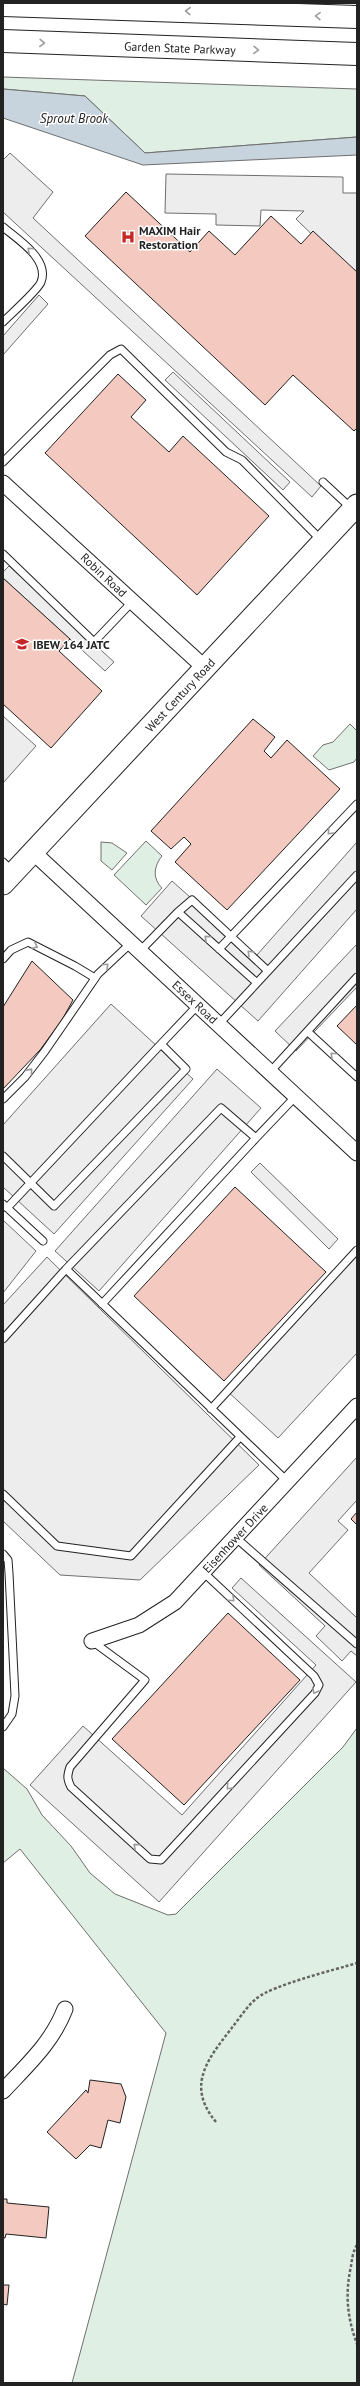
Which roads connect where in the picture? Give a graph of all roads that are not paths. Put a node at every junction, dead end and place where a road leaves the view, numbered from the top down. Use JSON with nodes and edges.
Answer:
{"nodes":[{"id":1,"x":3,"y":5,"type":"edge"},
{"id":2,"x":357,"y":17,"type":"edge"},
{"id":3,"x":3,"y":41,"type":"edge"},
{"id":4,"x":357,"y":54,"type":"edge"},
{"id":5,"x":3,"y":226,"type":"edge"},
{"id":6,"x":3,"y":322,"type":"edge"},
{"id":7,"x":3,"y":462,"type":"edge"},
{"id":8,"x":323,"y":482,"type":"dead end"},
{"id":9,"x":3,"y":483,"type":"edge"},
{"id":10,"x":355,"y":507,"type":"edge"},
{"id":11,"x":323,"y":541,"type":"junction"},
{"id":12,"x":3,"y":554,"type":"edge"},
{"id":13,"x":132,"y":602,"type":"junction"},
{"id":14,"x":205,"y":668,"type":"junction"},
{"id":15,"x":357,"y":804,"type":"edge"},
{"id":16,"x":33,"y":852,"type":"junction"},
{"id":17,"x":7,"y":873,"type":"edge"},
{"id":18,"x":357,"y":875,"type":"edge"},
{"id":19,"x":178,"y":912,"type":"junction"},
{"id":20,"x":232,"y":936,"type":"junction"},
{"id":21,"x":136,"y":947,"type":"junction"},
{"id":22,"x":219,"y":949,"type":"junction"},
{"id":23,"x":3,"y":959,"type":"edge"},
{"id":24,"x":268,"y":971,"type":"junction"},
{"id":25,"x":357,"y":977,"type":"edge"},
{"id":26,"x":95,"y":978,"type":"junction"},
{"id":27,"x":257,"y":983,"type":"junction"},
{"id":28,"x":198,"y":1005,"type":"junction"},
{"id":29,"x":219,"y":1024,"type":"junction"},
{"id":30,"x":308,"y":1032,"type":"junction"},
{"id":31,"x":161,"y":1044,"type":"junction"},
{"id":32,"x":270,"y":1072,"type":"junction"},
{"id":33,"x":357,"y":1077,"type":"edge"},
{"id":34,"x":296,"y":1096,"type":"junction"},
{"id":35,"x":3,"y":1099,"type":"edge"},
{"id":36,"x":256,"y":1138,"type":"junction"},
{"id":37,"x":357,"y":1153,"type":"edge"},
{"id":38,"x":3,"y":1156,"type":"edge"},
{"id":39,"x":31,"y":1183,"type":"junction"},
{"id":40,"x":5,"y":1206,"type":"edge"},
{"id":41,"x":43,"y":1241,"type":"dead end"},
{"id":42,"x":357,"y":1250,"type":"edge"},
{"id":43,"x":66,"y":1269,"type":"junction"},
{"id":44,"x":102,"y":1304,"type":"junction"},
{"id":45,"x":3,"y":1339,"type":"edge"},
{"id":46,"x":357,"y":1406,"type":"edge"},
{"id":47,"x":211,"y":1409,"type":"junction"},
{"id":48,"x":240,"y":1437,"type":"junction"},
{"id":49,"x":287,"y":1481,"type":"junction"},
{"id":50,"x":3,"y":1494,"type":"edge"},
{"id":51,"x":236,"y":1537,"type":"junction"},
{"id":52,"x":3,"y":1554,"type":"edge"},
{"id":53,"x":203,"y":1572,"type":"junction"},
{"id":54,"x":92,"y":1641,"type":"joint"},
{"id":55,"x":357,"y":1644,"type":"edge"},
{"id":56,"x":3,"y":1727,"type":"edge"},
{"id":57,"x":65,"y":2009,"type":"dead end"},
{"id":58,"x":3,"y":2091,"type":"edge"}],
"edges":[{"from":2,"to":1,"type":"highway","one_way":true},
{"from":3,"to":4,"type":"highway","name":"Garden State Parkway","one_way":true},
{"from":6,"to":5,"type":"lane","one_way":true},
{"from":7,"to":11,"type":"lane"},
{"from":8,"to":10,"type":"lane"},
{"from":9,"to":13,"type":"street","name":"Robin Road"},
{"from":10,"to":11,"type":"main road","name":"West Century Road"},
{"from":11,"to":14,"type":"main road","name":"West Century Road"},
{"from":12,"to":13,"type":"lane"},
{"from":13,"to":14,"type":"street","name":"Robin Road"},
{"from":14,"to":16,"type":"main road","name":"West Century Road"},
{"from":15,"to":20,"type":"lane","one_way":true},
{"from":16,"to":17,"type":"main road","name":"West Century Road"},
{"from":16,"to":21,"type":"street","name":"Essex Road"},
{"from":18,"to":24,"type":"lane"},
{"from":19,"to":20,"type":"lane"},
{"from":19,"to":21,"type":"lane"},
{"from":22,"to":19,"type":"lane","one_way":true},
{"from":20,"to":22,"type":"lane"},
{"from":24,"to":20,"type":"lane","one_way":true},
{"from":26,"to":21,"type":"lane","one_way":true},
{"from":21,"to":28,"type":"street","name":"Essex Road"},
{"from":22,"to":27,"type":"lane"},
{"from":23,"to":26,"type":"lane","one_way":true},
{"from":24,"to":27,"type":"lane"},
{"from":25,"to":30,"type":"lane"},
{"from":35,"to":26,"type":"lane","one_way":true},
{"from":27,"to":29,"type":"lane"},
{"from":28,"to":29,"type":"street","name":"Essex Road"},
{"from":28,"to":31,"type":"lane"},
{"from":29,"to":32,"type":"street","name":"Essex Road"},
{"from":30,"to":32,"type":"lane"},
{"from":33,"to":30,"type":"lane","one_way":true},
{"from":31,"to":39,"type":"lane"},
{"from":31,"to":39,"type":"lane"},
{"from":32,"to":34,"type":"street","name":"Essex Road"},
{"from":34,"to":36,"type":"lane"},
{"from":34,"to":37,"type":"street","name":"Essex Road"},
{"from":36,"to":43,"type":"lane"},
{"from":36,"to":44,"type":"lane"},
{"from":38,"to":39,"type":"lane"},
{"from":39,"to":40,"type":"lane"},
{"from":40,"to":41,"type":"lane"},
{"from":42,"to":47,"type":"lane"},
{"from":43,"to":44,"type":"lane"},
{"from":43,"to":45,"type":"lane"},
{"from":44,"to":47,"type":"lane"},
{"from":46,"to":49,"type":"street","name":"Eisenhower Drive"},
{"from":47,"to":48,"type":"lane"},
{"from":48,"to":49,"type":"lane"},
{"from":48,"to":50,"type":"lane"},
{"from":49,"to":51,"type":"street","name":"Eisenhower Drive"},
{"from":51,"to":53,"type":"street","name":"Eisenhower Drive"},
{"from":51,"to":55,"type":"lane"},
{"from":52,"to":56,"type":"lane"},
{"from":53,"to":54,"type":"street","name":"Eisenhower Drive"},
{"from":53,"to":54,"type":"lane","one_way":true},
{"from":57,"to":58,"type":"street"}]}
